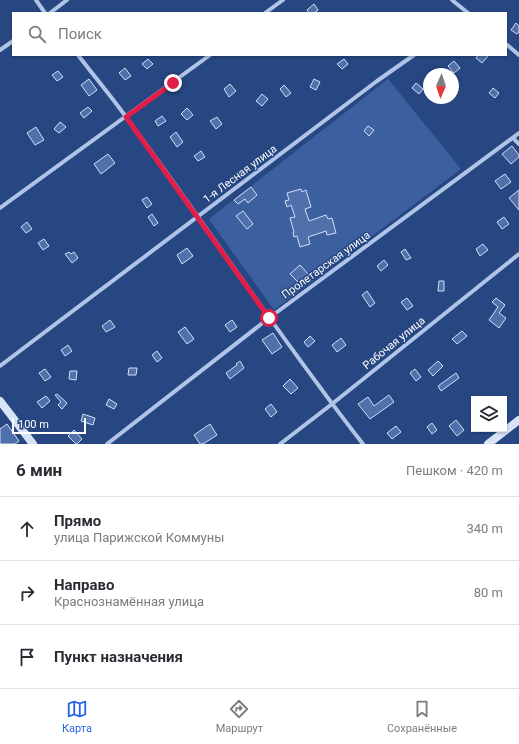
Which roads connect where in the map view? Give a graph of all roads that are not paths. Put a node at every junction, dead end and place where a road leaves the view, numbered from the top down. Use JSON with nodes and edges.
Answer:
{"nodes":[{"id":1,"x":36,"y":0,"type":"edge"},
{"id":2,"x":67,"y":0,"type":"edge"},
{"id":3,"x":283,"y":0,"type":"edge"},
{"id":4,"x":452,"y":0,"type":"edge"},
{"id":5,"x":44,"y":12,"type":"edge"},
{"id":6,"x":51,"y":12,"type":"edge"},
{"id":7,"x":266,"y":12,"type":"edge"},
{"id":8,"x":467,"y":12,"type":"edge"},
{"id":9,"x":12,"y":42,"type":"edge"},
{"id":10,"x":507,"y":45,"type":"edge"},
{"id":11,"x":0,"y":50,"type":"edge"},
{"id":12,"x":519,"y":55,"type":"edge"},
{"id":13,"x":79,"y":56,"type":"edge"},
{"id":14,"x":209,"y":56,"type":"edge"},
{"id":15,"x":413,"y":56,"type":"edge"},
{"id":16,"x":126,"y":117,"type":"junction"},
{"id":17,"x":519,"y":133,"type":"edge"},
{"id":18,"x":514,"y":138,"type":"junction"},
{"id":19,"x":519,"y":144,"type":"edge"},
{"id":20,"x":0,"y":208,"type":"edge"},
{"id":21,"x":198,"y":218,"type":"junction"},
{"id":22,"x":519,"y":254,"type":"edge"},
{"id":23,"x":269,"y":318,"type":"junction"},
{"id":24,"x":0,"y":366,"type":"edge"},
{"id":25,"x":0,"y":401,"type":"edge"},
{"id":26,"x":332,"y":404,"type":"junction"},
{"id":27,"x":519,"y":420,"type":"edge"},
{"id":28,"x":33,"y":444,"type":"edge"},
{"id":29,"x":107,"y":444,"type":"edge"},
{"id":30,"x":280,"y":444,"type":"edge"},
{"id":31,"x":363,"y":444,"type":"edge"},
{"id":32,"x":488,"y":444,"type":"edge"}],
"edges":[{"from":1,"to":5,"type":"street"},
{"from":2,"to":6,"type":"street"},
{"from":3,"to":7,"type":"street"},
{"from":4,"to":8,"type":"street"},
{"from":9,"to":11,"type":"street"},
{"from":10,"to":12,"type":"street"},
{"from":13,"to":16,"type":"street"},
{"from":14,"to":16,"type":"street"},
{"from":15,"to":21,"type":"street","name":"1-я Лесная улица"},
{"from":16,"to":20,"type":"street"},
{"from":16,"to":21,"type":"street"},
{"from":17,"to":18,"type":"street","name":"Пролетарская улица"},
{"from":18,"to":19,"type":"street"},
{"from":18,"to":23,"type":"street","name":"Пролетарская улица"},
{"from":21,"to":23,"type":"street"},
{"from":21,"to":24,"type":"street","name":"1-я Лесная улица"},
{"from":22,"to":26,"type":"street","name":"Рабочая улица"},
{"from":23,"to":26,"type":"street"},
{"from":23,"to":29,"type":"street","name":"Пролетарская улица"},
{"from":25,"to":28,"type":"main road"},
{"from":26,"to":30,"type":"street","name":"Рабочая улица"},
{"from":26,"to":31,"type":"street"},
{"from":27,"to":32,"type":"main road"}]}
